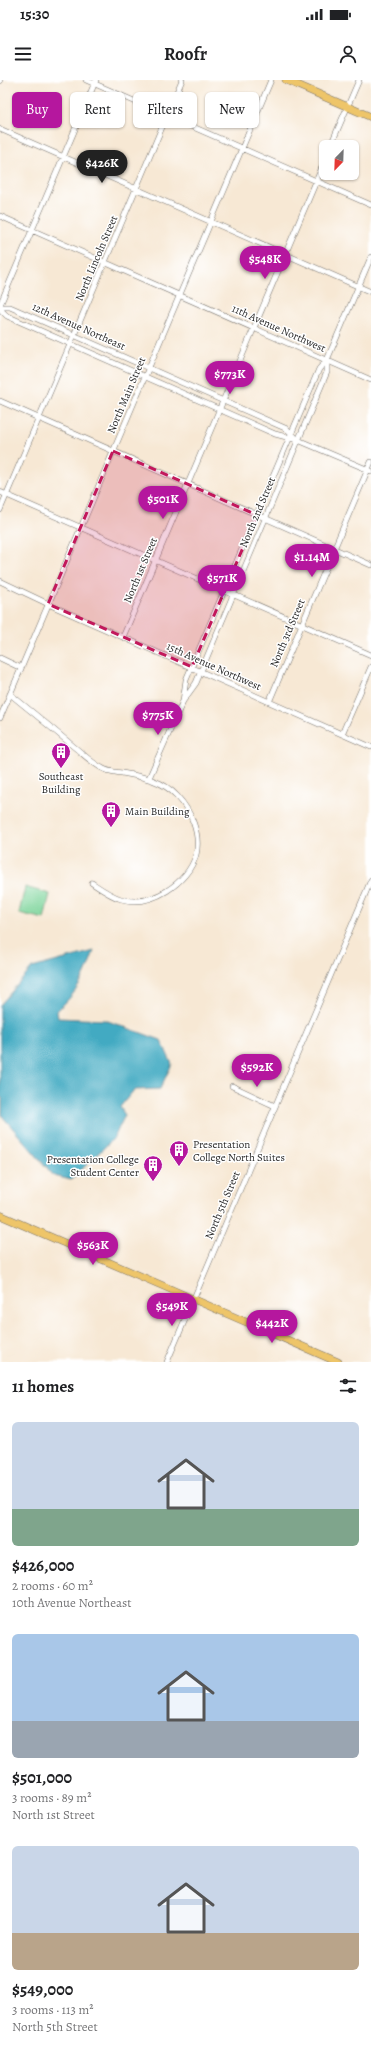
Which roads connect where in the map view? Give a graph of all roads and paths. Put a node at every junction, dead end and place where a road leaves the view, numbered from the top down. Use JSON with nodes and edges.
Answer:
{"nodes":[{"id":1,"x":86,"y":80,"type":"edge"},
{"id":2,"x":182,"y":80,"type":"edge"},
{"id":3,"x":271,"y":80,"type":"edge"},
{"id":4,"x":286,"y":80,"type":"edge"},
{"id":5,"x":359,"y":80,"type":"edge"},
{"id":6,"x":95,"y":82,"type":"edge"},
{"id":7,"x":177,"y":92,"type":"edge"},
{"id":8,"x":133,"y":100,"type":"edge"},
{"id":9,"x":347,"y":107,"type":"junction"},
{"id":10,"x":371,"y":117,"type":"edge"},
{"id":11,"x":162,"y":128,"type":"edge"},
{"id":12,"x":195,"y":128,"type":"edge"},
{"id":13,"x":0,"y":129,"type":"edge"},
{"id":14,"x":333,"y":140,"type":"edge"},
{"id":15,"x":242,"y":148,"type":"junction"},
{"id":16,"x":63,"y":157,"type":"junction"},
{"id":17,"x":319,"y":174,"type":"edge"},
{"id":18,"x":316,"y":181,"type":"junction"},
{"id":19,"x":136,"y":189,"type":"junction"},
{"id":20,"x":371,"y":205,"type":"edge"},
{"id":21,"x":0,"y":216,"type":"edge"},
{"id":22,"x":210,"y":222,"type":"junction"},
{"id":23,"x":32,"y":230,"type":"junction"},
{"id":24,"x":285,"y":255,"type":"junction"},
{"id":25,"x":371,"y":257,"type":"edge"},
{"id":26,"x":105,"y":262,"type":"junction"},
{"id":27,"x":358,"y":287,"type":"junction"},
{"id":28,"x":371,"y":292,"type":"edge"},
{"id":29,"x":179,"y":295,"type":"junction"},
{"id":30,"x":0,"y":307,"type":"edge"},
{"id":31,"x":254,"y":328,"type":"junction"},
{"id":32,"x":74,"y":335,"type":"junction"},
{"id":33,"x":70,"y":344,"type":"junction"},
{"id":34,"x":327,"y":360,"type":"junction"},
{"id":35,"x":149,"y":368,"type":"junction"},
{"id":36,"x":145,"y":376,"type":"junction"},
{"id":37,"x":371,"y":380,"type":"edge"},
{"id":38,"x":0,"y":401,"type":"edge"},
{"id":39,"x":223,"y":401,"type":"junction"},
{"id":40,"x":220,"y":410,"type":"junction"},
{"id":41,"x":38,"y":418,"type":"junction"},
{"id":42,"x":292,"y":432,"type":"junction"},
{"id":43,"x":289,"y":438,"type":"junction"},
{"id":44,"x":298,"y":440,"type":"junction"},
{"id":45,"x":114,"y":451,"type":"junction"},
{"id":46,"x":371,"y":462,"type":"edge"},
{"id":47,"x":369,"y":471,"type":"edge"},
{"id":48,"x":188,"y":484,"type":"junction"},
{"id":49,"x":0,"y":492,"type":"edge"},
{"id":50,"x":6,"y":494,"type":"junction"},
{"id":51,"x":0,"y":510,"type":"edge"},
{"id":52,"x":257,"y":515,"type":"junction"},
{"id":53,"x":266,"y":518,"type":"junction"},
{"id":54,"x":81,"y":527,"type":"junction"},
{"id":55,"x":334,"y":549,"type":"junction"},
{"id":56,"x":155,"y":560,"type":"junction"},
{"id":57,"x":371,"y":565,"type":"edge"},
{"id":58,"x":0,"y":581,"type":"edge"},
{"id":59,"x":225,"y":591,"type":"junction"},
{"id":60,"x":233,"y":594,"type":"junction"},
{"id":61,"x":48,"y":604,"type":"junction"},
{"id":62,"x":302,"y":624,"type":"junction"},
{"id":63,"x":123,"y":637,"type":"junction"},
{"id":64,"x":371,"y":655,"type":"edge"},
{"id":65,"x":0,"y":658,"type":"edge"},
{"id":66,"x":192,"y":667,"type":"junction"},
{"id":67,"x":371,"y":667,"type":"edge"},
{"id":68,"x":22,"y":668,"type":"junction"},
{"id":69,"x":200,"y":671,"type":"junction"},
{"id":70,"x":10,"y":694,"type":"junction"},
{"id":71,"x":183,"y":701,"type":"junction"},
{"id":72,"x":269,"y":702,"type":"junction"},
{"id":73,"x":0,"y":718,"type":"edge"},
{"id":74,"x":342,"y":734,"type":"junction"},
{"id":75,"x":371,"y":747,"type":"edge"},
{"id":76,"x":149,"y":778,"type":"junction"},
{"id":77,"x":371,"y":880,"type":"edge"},
{"id":78,"x":92,"y":883,"type":"dead end"},
{"id":79,"x":232,"y":1086,"type":"dead end"},
{"id":80,"x":275,"y":1106,"type":"junction"},
{"id":81,"x":0,"y":1215,"type":"edge"},
{"id":82,"x":194,"y":1300,"type":"junction"},
{"id":83,"x":166,"y":1362,"type":"edge"},
{"id":84,"x":338,"y":1362,"type":"edge"}],
"edges":[{"from":1,"to":6,"type":"street"},
{"from":2,"to":7,"type":"street","name":"North Lincoln Street"},
{"from":3,"to":15,"type":"street","name":"North Main Street"},
{"from":4,"to":9,"type":"main road"},
{"from":5,"to":9,"type":"street"},
{"from":6,"to":8,"type":"street"},
{"from":6,"to":16,"type":"street"},
{"from":9,"to":10,"type":"main road"},
{"from":9,"to":14,"type":"street"},
{"from":11,"to":19,"type":"street","name":"North Lincoln Street"},
{"from":12,"to":15,"type":"street"},
{"from":13,"to":16,"type":"street"},
{"from":15,"to":18,"type":"street"},
{"from":15,"to":22,"type":"street","name":"North Main Street"},
{"from":16,"to":19,"type":"street"},
{"from":16,"to":23,"type":"street"},
{"from":17,"to":18,"type":"street","name":"North 1st Street"},
{"from":18,"to":20,"type":"street"},
{"from":18,"to":24,"type":"street","name":"North 1st Street"},
{"from":19,"to":22,"type":"street"},
{"from":19,"to":26,"type":"street","name":"North Lincoln Street"},
{"from":21,"to":23,"type":"street","name":"11th Avenue Northwest"},
{"from":22,"to":24,"type":"street"},
{"from":22,"to":29,"type":"street","name":"North Main Street"},
{"from":23,"to":26,"type":"street","name":"11th Avenue Northwest"},
{"from":23,"to":30,"type":"street"},
{"from":24,"to":27,"type":"street"},
{"from":24,"to":31,"type":"street","name":"North 1st Street"},
{"from":25,"to":27,"type":"street","name":"North 2nd Street"},
{"from":26,"to":29,"type":"street","name":"11th Avenue Northwest"},
{"from":26,"to":32,"type":"street","name":"North Lincoln Street"},
{"from":27,"to":28,"type":"street"},
{"from":27,"to":34,"type":"street","name":"North 2nd Street"},
{"from":29,"to":31,"type":"street","name":"11th Avenue Northwest"},
{"from":29,"to":35,"type":"street","name":"North Main Street"},
{"from":30,"to":32,"type":"street","name":"12th Avenue Northeast"},
{"from":30,"to":33,"type":"street","name":"12th Avenue Northeast"},
{"from":31,"to":34,"type":"street","name":"11th Avenue Northwest"},
{"from":31,"to":39,"type":"street","name":"North 1st Street"},
{"from":32,"to":33,"type":"street","name":"North Lincoln Street"},
{"from":32,"to":35,"type":"street","name":"12th Avenue Northeast"},
{"from":33,"to":36,"type":"street","name":"12th Avenue Northeast"},
{"from":33,"to":41,"type":"street","name":"North Lincoln Street"},
{"from":34,"to":37,"type":"street","name":"11th Avenue Northwest"},
{"from":34,"to":42,"type":"street","name":"North 2nd Street"},
{"from":34,"to":44,"type":"street","name":"North 2nd Street"},
{"from":35,"to":36,"type":"street","name":"North Main Street"},
{"from":35,"to":39,"type":"street","name":"12th Avenue Northeast"},
{"from":36,"to":40,"type":"street","name":"12th Avenue Northeast"},
{"from":36,"to":45,"type":"street","name":"North Main Street"},
{"from":38,"to":41,"type":"street"},
{"from":39,"to":40,"type":"street","name":"North 1st Street"},
{"from":39,"to":42,"type":"street","name":"12th Avenue Northeast"},
{"from":40,"to":43,"type":"street","name":"12th Avenue Northeast"},
{"from":40,"to":48,"type":"street","name":"North 1st Street"},
{"from":41,"to":45,"type":"street"},
{"from":41,"to":50,"type":"street","name":"North Lincoln Street"},
{"from":42,"to":43,"type":"street","name":"North 2nd Street"},
{"from":42,"to":44,"type":"street"},
{"from":43,"to":44,"type":"street","name":"12th Avenue Northeast"},
{"from":43,"to":52,"type":"street","name":"North 2nd Street"},
{"from":44,"to":47,"type":"street","name":"12th Avenue Northeast"},
{"from":44,"to":53,"type":"street","name":"North 2nd Street"},
{"from":45,"to":48,"type":"street"},
{"from":45,"to":54,"type":"street","name":"North Main Street"},
{"from":46,"to":47,"type":"street","name":"North 3rd Street"},
{"from":47,"to":55,"type":"street","name":"North 3rd Street"},
{"from":48,"to":52,"type":"street"},
{"from":48,"to":56,"type":"street","name":"North 1st Street"},
{"from":49,"to":50,"type":"street"},
{"from":50,"to":51,"type":"street","name":"North Lincoln Street"},
{"from":50,"to":54,"type":"street"},
{"from":52,"to":53,"type":"street"},
{"from":52,"to":59,"type":"street","name":"North 2nd Street"},
{"from":53,"to":55,"type":"street"},
{"from":53,"to":60,"type":"street","name":"North 2nd Street"},
{"from":54,"to":56,"type":"street"},
{"from":54,"to":61,"type":"street","name":"North Main Street"},
{"from":55,"to":57,"type":"street"},
{"from":55,"to":62,"type":"street","name":"North 3rd Street"},
{"from":56,"to":59,"type":"street"},
{"from":56,"to":63,"type":"street","name":"North 1st Street"},
{"from":58,"to":61,"type":"street","name":"15th Avenue Northwest"},
{"from":59,"to":60,"type":"street"},
{"from":59,"to":66,"type":"street","name":"North 2nd Street"},
{"from":60,"to":62,"type":"street"},
{"from":60,"to":69,"type":"street","name":"North 2nd Street"},
{"from":61,"to":63,"type":"street","name":"15th Avenue Northwest"},
{"from":61,"to":68,"type":"street","name":"North Main Street"},
{"from":62,"to":64,"type":"street"},
{"from":62,"to":72,"type":"street","name":"North 3rd Street"},
{"from":63,"to":66,"type":"street","name":"15th Avenue Northwest"},
{"from":65,"to":68,"type":"street"},
{"from":66,"to":69,"type":"street","name":"15th Avenue Northwest"},
{"from":66,"to":71,"type":"street","name":"North 2nd Street"},
{"from":67,"to":74,"type":"street"},
{"from":68,"to":70,"type":"street","name":"North Main Street"},
{"from":69,"to":71,"type":"street","name":"North 2nd Street"},
{"from":69,"to":72,"type":"street","name":"15th Avenue Northwest"},
{"from":70,"to":73,"type":"street","name":"North Main Street"},
{"from":70,"to":76,"type":"street"},
{"from":71,"to":76,"type":"street"},
{"from":72,"to":74,"type":"street","name":"15th Avenue Northwest"},
{"from":74,"to":75,"type":"street","name":"15th Avenue Northwest"},
{"from":76,"to":78,"type":"street"},
{"from":77,"to":80,"type":"street","name":"North 5th Street"},
{"from":79,"to":80,"type":"street"},
{"from":80,"to":82,"type":"street","name":"North 5th Street"},
{"from":81,"to":82,"type":"main road"},
{"from":82,"to":83,"type":"street","name":"North 5th Street"},
{"from":82,"to":84,"type":"main road"}]}
